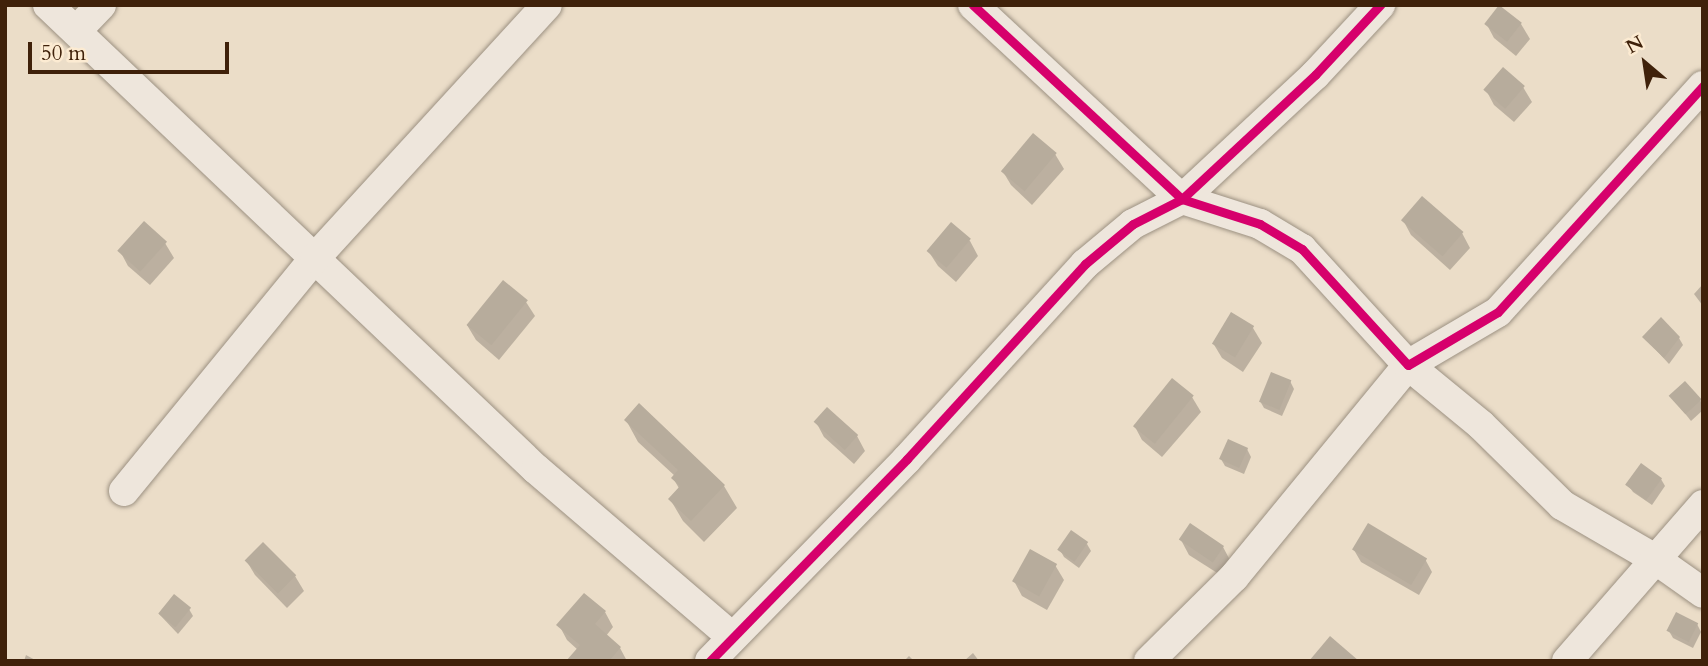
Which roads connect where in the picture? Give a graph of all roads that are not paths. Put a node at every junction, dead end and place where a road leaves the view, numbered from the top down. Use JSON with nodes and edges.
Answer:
{"nodes":[{"id":1,"x":48,"y":5,"type":"edge"},
{"id":2,"x":101,"y":5,"type":"edge"},
{"id":3,"x":547,"y":5,"type":"edge"},
{"id":4,"x":973,"y":5,"type":"edge"},
{"id":5,"x":1380,"y":5,"type":"edge"},
{"id":6,"x":76,"y":31,"type":"junction"},
{"id":7,"x":1703,"y":86,"type":"edge"},
{"id":8,"x":1182,"y":199,"type":"junction"},
{"id":9,"x":315,"y":258,"type":"junction"},
{"id":10,"x":1408,"y":365,"type":"junction"},
{"id":11,"x":124,"y":491,"type":"dead end"},
{"id":12,"x":1703,"y":505,"type":"edge"},
{"id":13,"x":1654,"y":559,"type":"junction"},
{"id":14,"x":1703,"y":593,"type":"edge"},
{"id":15,"x":732,"y":636,"type":"junction"},
{"id":16,"x":710,"y":661,"type":"edge"},
{"id":17,"x":1149,"y":661,"type":"edge"},
{"id":18,"x":1567,"y":661,"type":"edge"}],
"edges":[{"from":1,"to":6,"type":"street"},
{"from":2,"to":6,"type":"street"},
{"from":3,"to":9,"type":"street"},
{"from":4,"to":8,"type":"street"},
{"from":5,"to":8,"type":"street"},
{"from":6,"to":9,"type":"street"},
{"from":7,"to":10,"type":"street"},
{"from":8,"to":10,"type":"street"},
{"from":8,"to":15,"type":"street"},
{"from":9,"to":11,"type":"street"},
{"from":9,"to":15,"type":"street"},
{"from":10,"to":13,"type":"street"},
{"from":10,"to":17,"type":"street"},
{"from":12,"to":13,"type":"street"},
{"from":13,"to":14,"type":"street"},
{"from":13,"to":18,"type":"street"},
{"from":15,"to":16,"type":"street"}]}
